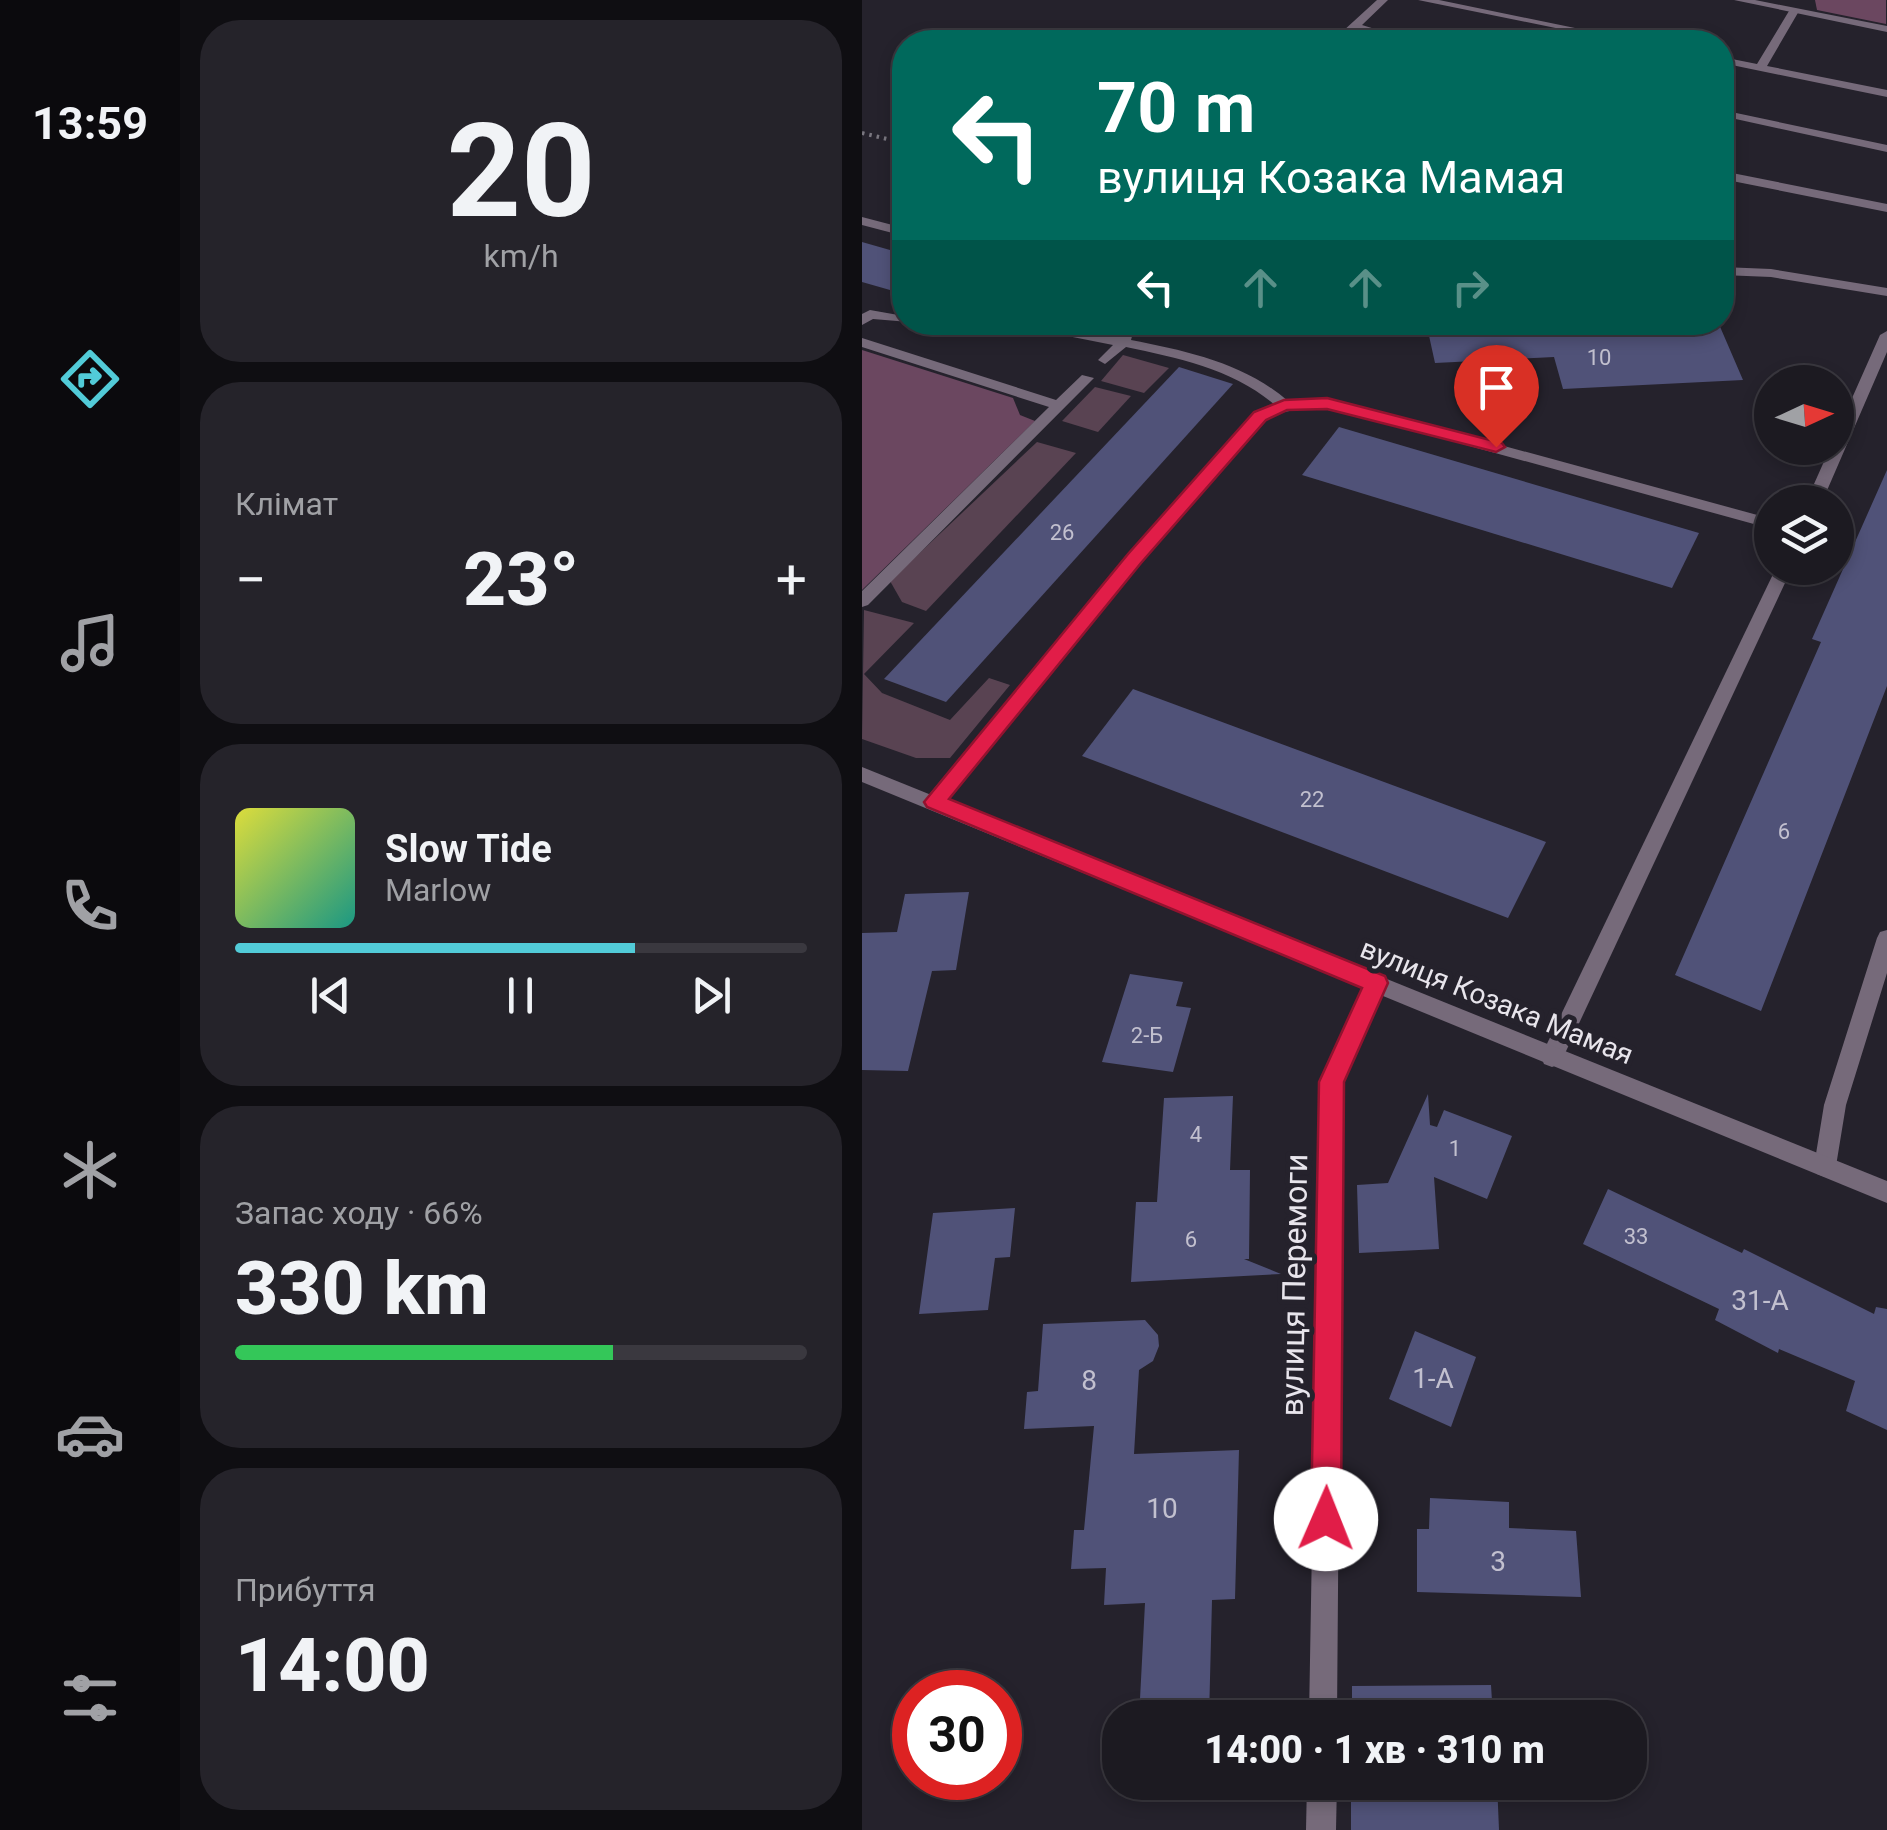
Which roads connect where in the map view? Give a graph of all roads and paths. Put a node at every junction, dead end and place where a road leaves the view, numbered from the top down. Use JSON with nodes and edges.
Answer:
{"nodes":[{"id":1,"x":1384,"y":0,"type":"edge"},
{"id":2,"x":1423,"y":0,"type":"edge"},
{"id":3,"x":1739,"y":0,"type":"edge"},
{"id":4,"x":1794,"y":11,"type":"junction"},
{"id":5,"x":1354,"y":26,"type":"junction"},
{"id":6,"x":1886,"y":29,"type":"edge"},
{"id":7,"x":1350,"y":30,"type":"edge"},
{"id":8,"x":1368,"y":30,"type":"edge"},
{"id":9,"x":1551,"y":30,"type":"edge"},
{"id":10,"x":1734,"y":63,"type":"edge"},
{"id":11,"x":1760,"y":68,"type":"junction"},
{"id":12,"x":1886,"y":94,"type":"edge"},
{"id":13,"x":1734,"y":116,"type":"edge"},
{"id":14,"x":862,"y":133,"type":"edge"},
{"id":15,"x":892,"y":140,"type":"edge"},
{"id":16,"x":1886,"y":149,"type":"edge"},
{"id":17,"x":1734,"y":177,"type":"edge"},
{"id":18,"x":1886,"y":208,"type":"edge"},
{"id":19,"x":862,"y":221,"type":"edge"},
{"id":20,"x":892,"y":229,"type":"edge"},
{"id":21,"x":1734,"y":272,"type":"edge"},
{"id":22,"x":1886,"y":292,"type":"edge"},
{"id":23,"x":864,"y":316,"type":"edge"},
{"id":24,"x":892,"y":319,"type":"edge"},
{"id":25,"x":1081,"y":335,"type":"edge"},
{"id":26,"x":1125,"y":335,"type":"edge"},
{"id":27,"x":1886,"y":335,"type":"edge"},
{"id":28,"x":862,"y":342,"type":"edge"},
{"id":29,"x":1123,"y":342,"type":"junction"},
{"id":30,"x":1105,"y":360,"type":"dead end"},
{"id":31,"x":1087,"y":378,"type":"dead end"},
{"id":32,"x":1284,"y":405,"type":"junction"},
{"id":33,"x":1060,"y":406,"type":"junction"},
{"id":34,"x":1821,"y":485,"type":"edge"},
{"id":35,"x":1754,"y":519,"type":"edge"},
{"id":36,"x":1776,"y":585,"type":"edge"},
{"id":37,"x":862,"y":600,"type":"edge"},
{"id":38,"x":862,"y":774,"type":"edge"},
{"id":39,"x":934,"y":802,"type":"junction"},
{"id":40,"x":1885,"y":949,"type":"edge"},
{"id":41,"x":1376,"y":983,"type":"junction"},
{"id":42,"x":1552,"y":1057,"type":"junction"},
{"id":43,"x":1825,"y":1166,"type":"junction"},
{"id":44,"x":1886,"y":1192,"type":"edge"},
{"id":45,"x":1323,"y":1700,"type":"edge"},
{"id":46,"x":1322,"y":1800,"type":"edge"},
{"id":47,"x":1322,"y":1830,"type":"edge"}],
"edges":[{"from":1,"to":5,"type":"street"},
{"from":2,"to":9,"type":"street"},
{"from":3,"to":4,"type":"street"},
{"from":4,"to":6,"type":"street"},
{"from":4,"to":11,"type":"street"},
{"from":5,"to":7,"type":"street"},
{"from":5,"to":8,"type":"street"},
{"from":10,"to":11,"type":"street"},
{"from":11,"to":12,"type":"street"},
{"from":13,"to":16,"type":"street"},
{"from":14,"to":15,"type":"path"},
{"from":17,"to":18,"type":"street"},
{"from":19,"to":20,"type":"street"},
{"from":21,"to":22,"type":"street"},
{"from":23,"to":24,"type":"street"},
{"from":25,"to":29,"type":"street"},
{"from":26,"to":29,"type":"street"},
{"from":27,"to":34,"type":"street"},
{"from":28,"to":33,"type":"street"},
{"from":29,"to":30,"type":"street"},
{"from":29,"to":32,"type":"street"},
{"from":31,"to":33,"type":"street"},
{"from":32,"to":35,"type":"street"},
{"from":32,"to":39,"type":"street"},
{"from":33,"to":37,"type":"street"},
{"from":36,"to":42,"type":"street"},
{"from":38,"to":39,"type":"street","name":"вулиця Козака Мамая"},
{"from":39,"to":41,"type":"street","name":"вулиця Козака Мамая"},
{"from":40,"to":43,"type":"street"},
{"from":41,"to":42,"type":"street","name":"вулиця Козака Мамая"},
{"from":41,"to":45,"type":"street","name":"вулиця Перемоги"},
{"from":42,"to":43,"type":"street","name":"вулиця Козака Мамая"},
{"from":43,"to":44,"type":"street","name":"вулиця Козака Мамая"},
{"from":46,"to":47,"type":"street"}]}
